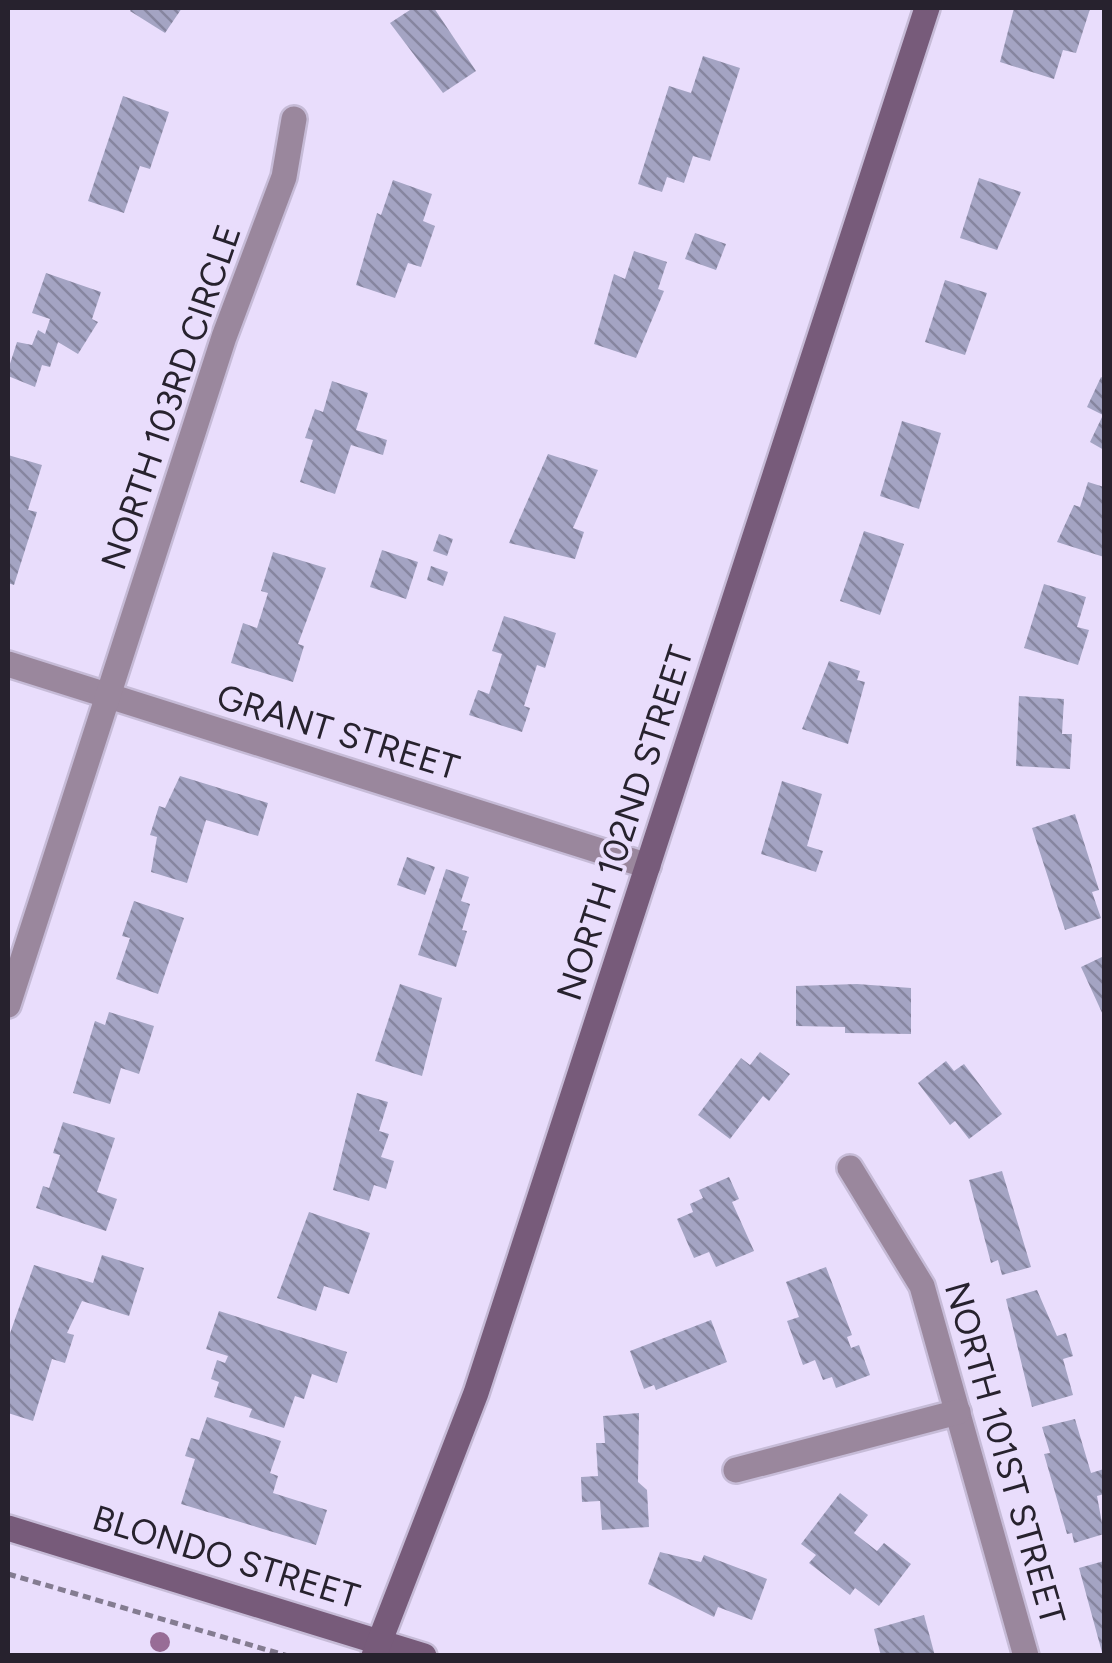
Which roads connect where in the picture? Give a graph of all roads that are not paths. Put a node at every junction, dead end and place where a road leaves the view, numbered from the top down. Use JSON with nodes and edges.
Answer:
{"nodes":[{"id":1,"x":927,"y":8,"type":"edge"},
{"id":2,"x":294,"y":119,"type":"dead end"},
{"id":3,"x":8,"y":664,"type":"edge"},
{"id":4,"x":108,"y":696,"type":"junction"},
{"id":5,"x":648,"y":866,"type":"junction"},
{"id":6,"x":8,"y":1005,"type":"edge"},
{"id":7,"x":850,"y":1168,"type":"dead end"},
{"id":8,"x":958,"y":1412,"type":"junction"},
{"id":9,"x":736,"y":1470,"type":"dead end"},
{"id":10,"x":8,"y":1528,"type":"edge"},
{"id":11,"x":377,"y":1648,"type":"edge"},
{"id":12,"x":424,"y":1656,"type":"edge"},
{"id":13,"x":1026,"y":1656,"type":"edge"}],
"edges":[{"from":1,"to":5,"type":"main road","name":"NORTH 102ND STREET"},
{"from":2,"to":4,"type":"street","name":"NORTH 103RD CIRCLE"},
{"from":3,"to":4,"type":"street","name":"GRANT STREET"},
{"from":4,"to":5,"type":"street","name":"GRANT STREET"},
{"from":4,"to":6,"type":"street","name":"NORTH 103RD CIRCLE"},
{"from":5,"to":11,"type":"main road","name":"NORTH 102ND STREET"},
{"from":7,"to":8,"type":"street","name":"NORTH 101ST STREET"},
{"from":8,"to":9,"type":"street"},
{"from":8,"to":13,"type":"street","name":"NORTH 101ST STREET"},
{"from":10,"to":11,"type":"main road","name":"BLONDO STREET"},
{"from":11,"to":12,"type":"main road","name":"BLONDO STREET"}]}
